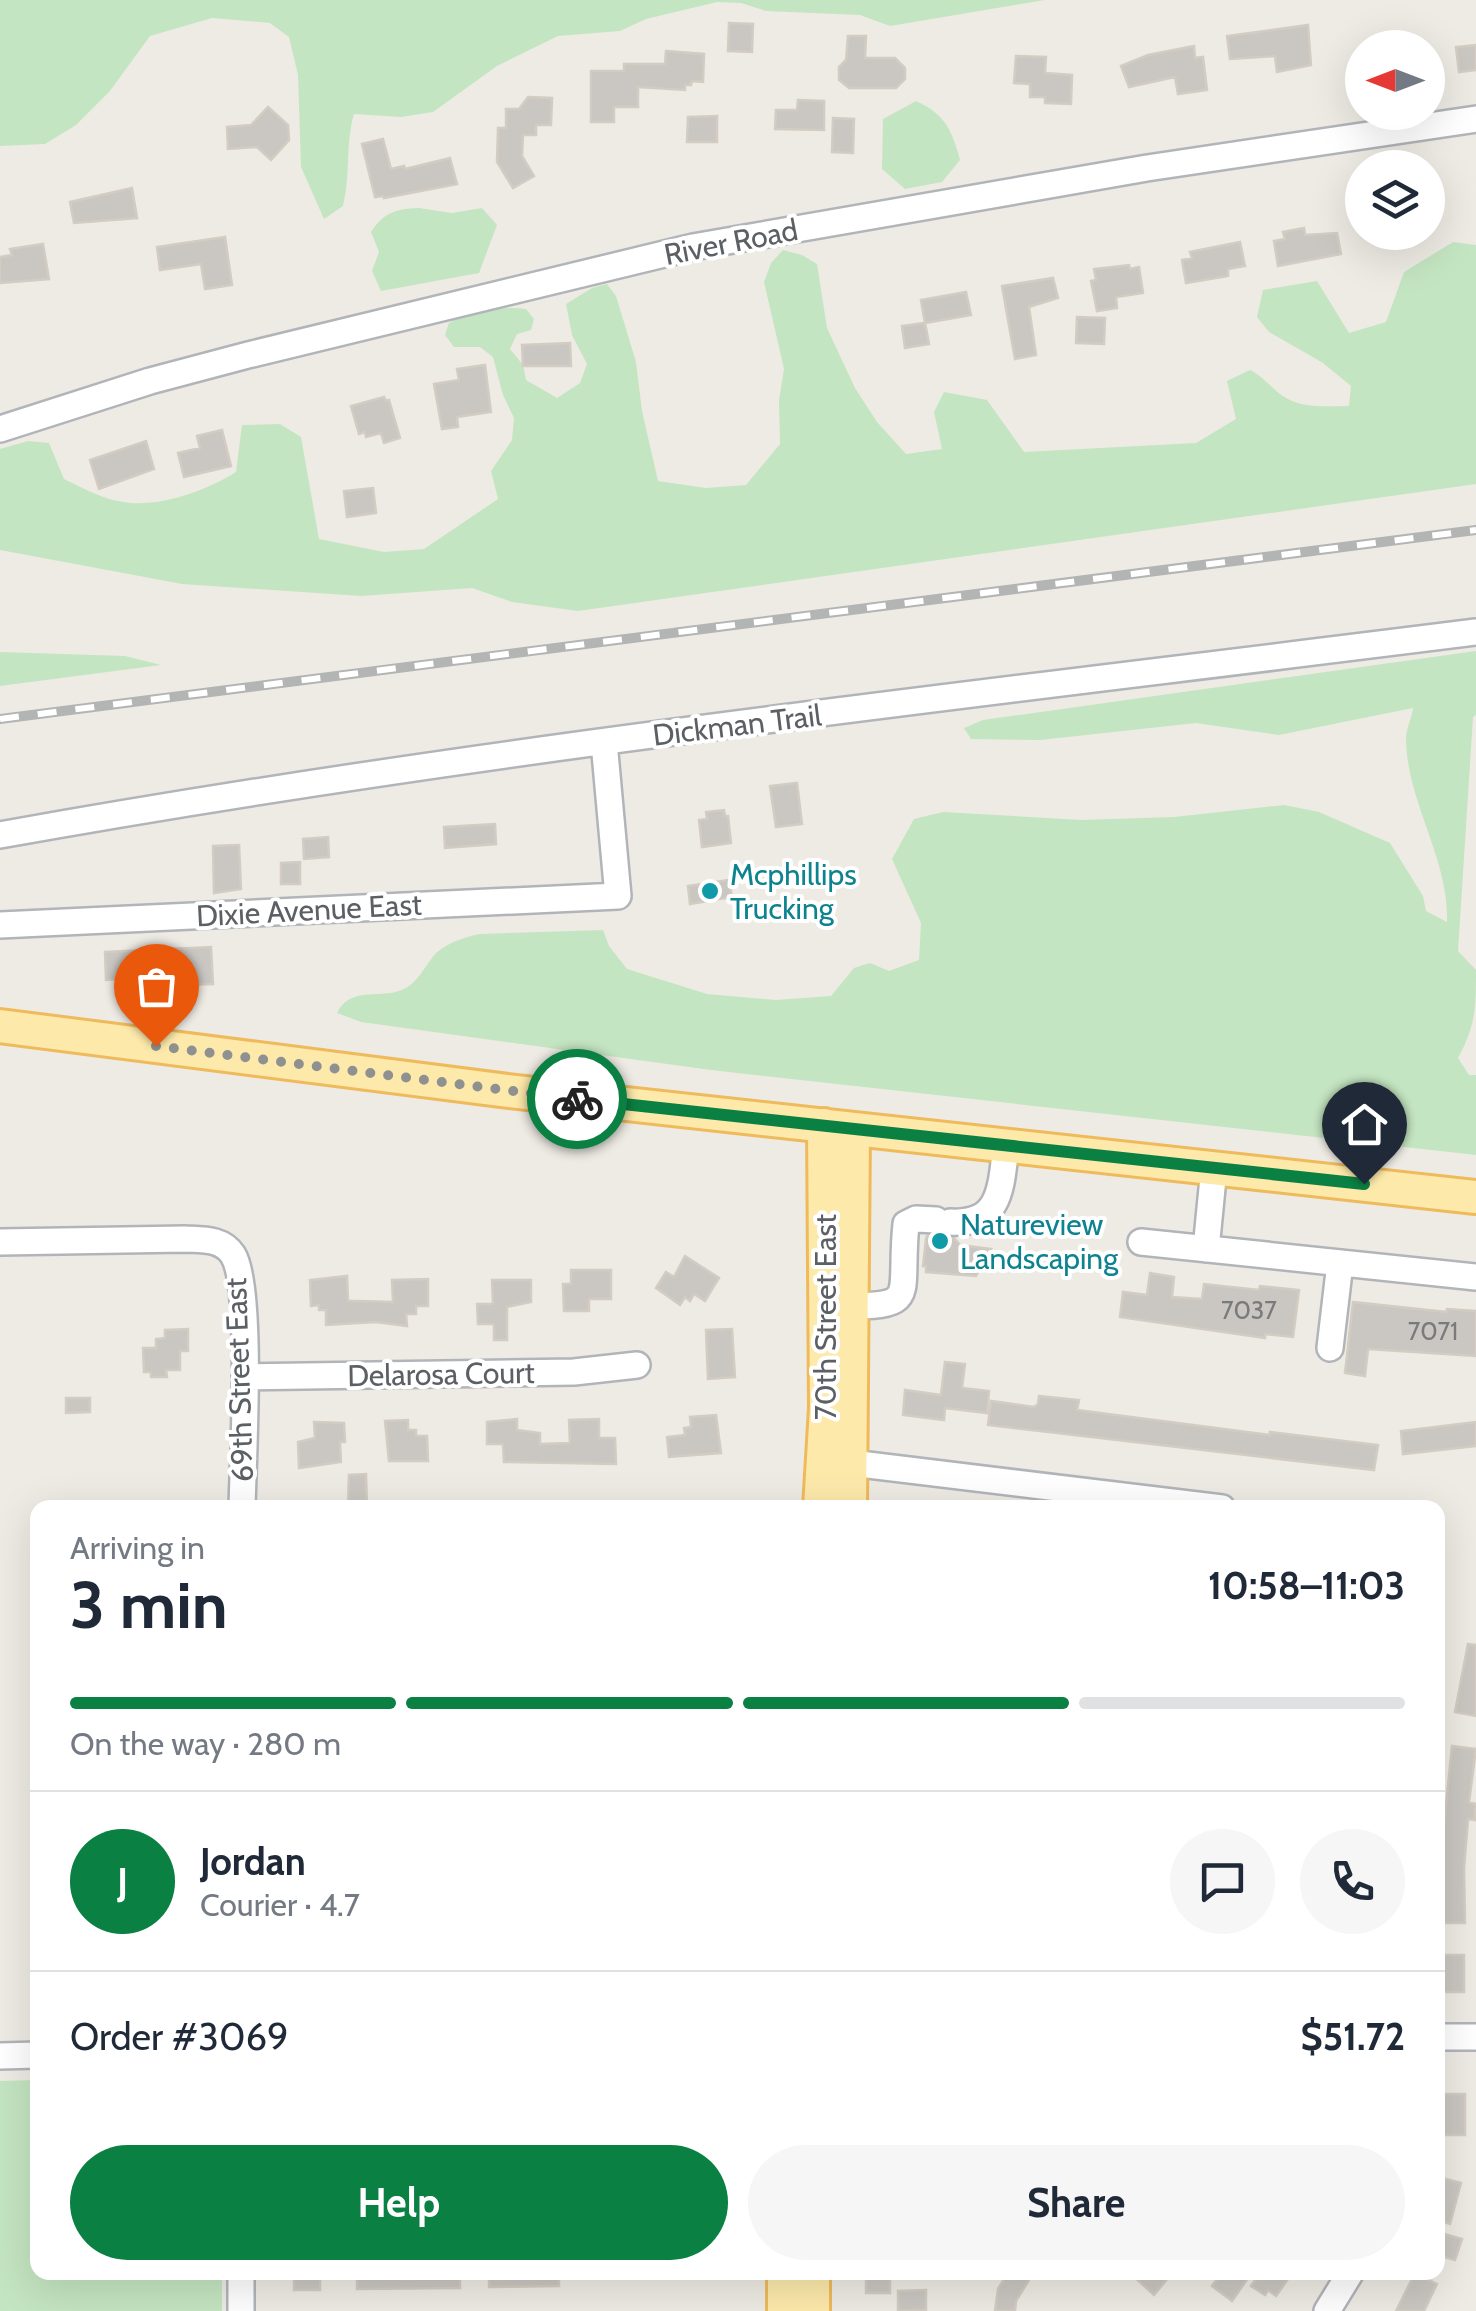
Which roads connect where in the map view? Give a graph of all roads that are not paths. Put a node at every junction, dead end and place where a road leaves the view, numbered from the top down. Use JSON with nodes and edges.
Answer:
{"nodes":[{"id":1,"x":1476,"y":119,"type":"edge"},
{"id":2,"x":0,"y":430,"type":"edge"},
{"id":3,"x":1476,"y":632,"type":"edge"},
{"id":4,"x":604,"y":742,"type":"junction"},
{"id":5,"x":0,"y":835,"type":"edge"},
{"id":6,"x":0,"y":926,"type":"edge"},
{"id":7,"x":0,"y":1026,"type":"edge"},
{"id":8,"x":839,"y":1127,"type":"junction"},
{"id":9,"x":1006,"y":1145,"type":"junction"},
{"id":10,"x":1214,"y":1168,"type":"junction"},
{"id":11,"x":1476,"y":1197,"type":"edge"},
{"id":12,"x":0,"y":1242,"type":"edge"},
{"id":13,"x":1141,"y":1242,"type":"dead end"},
{"id":14,"x":1206,"y":1249,"type":"junction"},
{"id":15,"x":1340,"y":1263,"type":"junction"},
{"id":16,"x":1476,"y":1277,"type":"edge"},
{"id":17,"x":839,"y":1306,"type":"junction"},
{"id":18,"x":1330,"y":1348,"type":"dead end"},
{"id":19,"x":636,"y":1365,"type":"dead end"},
{"id":20,"x":244,"y":1377,"type":"junction"},
{"id":21,"x":838,"y":1461,"type":"junction"},
{"id":22,"x":242,"y":1500,"type":"edge"},
{"id":23,"x":823,"y":1500,"type":"edge"},
{"id":24,"x":848,"y":1500,"type":"edge"},
{"id":25,"x":1157,"y":1500,"type":"edge"},
{"id":26,"x":1445,"y":2037,"type":"edge"},
{"id":27,"x":1476,"y":2037,"type":"edge"},
{"id":28,"x":30,"y":2055,"type":"edge"},
{"id":29,"x":0,"y":2056,"type":"edge"},
{"id":30,"x":240,"y":2280,"type":"edge"},
{"id":31,"x":784,"y":2280,"type":"edge"},
{"id":32,"x":813,"y":2280,"type":"edge"},
{"id":33,"x":1346,"y":2280,"type":"edge"},
{"id":34,"x":241,"y":2311,"type":"edge"},
{"id":35,"x":784,"y":2311,"type":"edge"},
{"id":36,"x":813,"y":2311,"type":"edge"},
{"id":37,"x":1327,"y":2311,"type":"edge"}],
"edges":[{"from":1,"to":2,"type":"street","name":"River Road"},
{"from":3,"to":4,"type":"street","name":"Dickman Trail"},
{"from":4,"to":5,"type":"street","name":"Dickman Trail"},
{"from":4,"to":6,"type":"street","name":"Dixie Avenue East"},
{"from":7,"to":8,"type":"main road"},
{"from":8,"to":9,"type":"main road"},
{"from":8,"to":17,"type":"main road","name":"70th Street East"},
{"from":9,"to":10,"type":"main road"},
{"from":9,"to":17,"type":"street"},
{"from":10,"to":11,"type":"main road"},
{"from":10,"to":14,"type":"street"},
{"from":12,"to":20,"type":"street","name":"69th Street East"},
{"from":13,"to":14,"type":"street"},
{"from":14,"to":15,"type":"street"},
{"from":15,"to":16,"type":"street"},
{"from":15,"to":18,"type":"street"},
{"from":17,"to":21,"type":"main road","name":"70th Street East"},
{"from":19,"to":20,"type":"street","name":"Delarosa Court"},
{"from":20,"to":22,"type":"street","name":"69th Street East"},
{"from":21,"to":23,"type":"main road","name":"70th Street East"},
{"from":21,"to":24,"type":"main road","name":"70th Street East"},
{"from":21,"to":25,"type":"street"},
{"from":26,"to":27,"type":"street"},
{"from":28,"to":29,"type":"street"},
{"from":30,"to":34,"type":"street"},
{"from":31,"to":35,"type":"main road"},
{"from":32,"to":36,"type":"main road"},
{"from":33,"to":37,"type":"street"}]}
